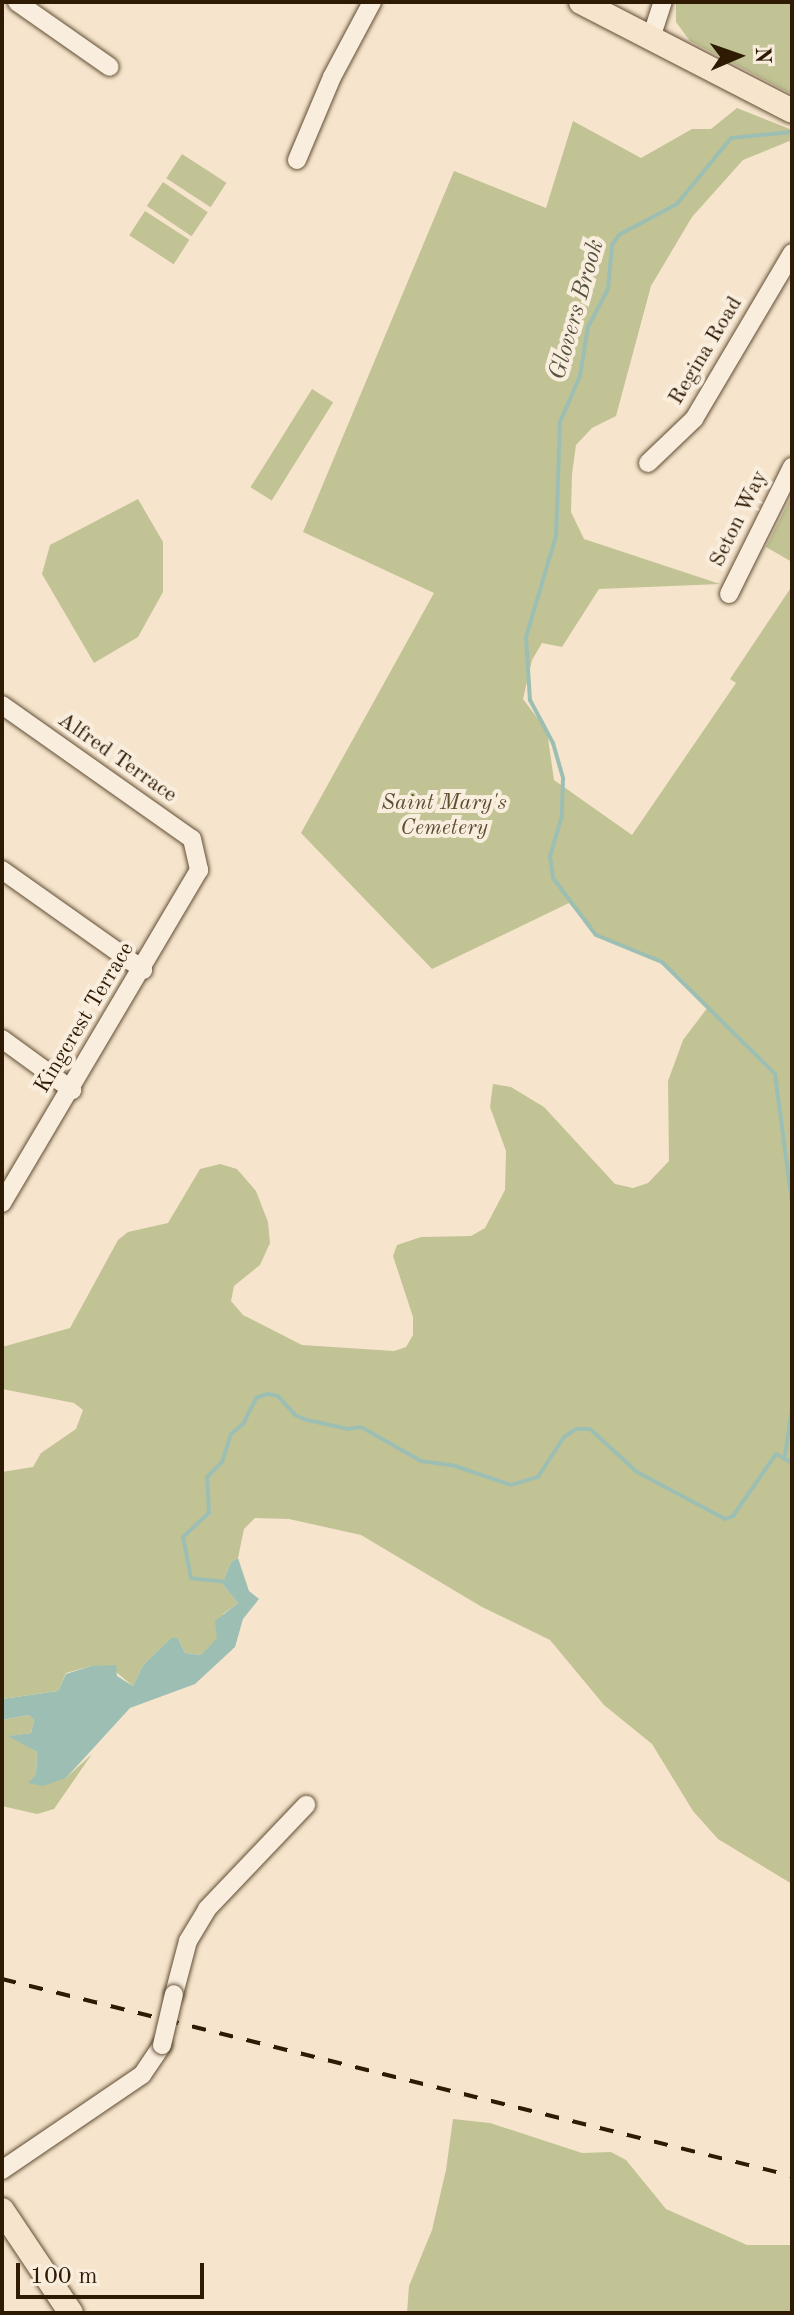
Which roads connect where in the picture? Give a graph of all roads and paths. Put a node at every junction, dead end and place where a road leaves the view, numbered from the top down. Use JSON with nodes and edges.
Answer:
{"nodes":[{"id":1,"x":17,"y":2,"type":"edge"},
{"id":2,"x":372,"y":2,"type":"edge"},
{"id":3,"x":581,"y":2,"type":"edge"},
{"id":4,"x":663,"y":2,"type":"edge"},
{"id":5,"x":651,"y":38,"type":"junction"},
{"id":6,"x":110,"y":67,"type":"dead end"},
{"id":7,"x":792,"y":111,"type":"edge"},
{"id":8,"x":297,"y":160,"type":"dead end"},
{"id":9,"x":792,"y":253,"type":"edge"},
{"id":10,"x":648,"y":463,"type":"dead end"},
{"id":11,"x":792,"y":467,"type":"edge"},
{"id":12,"x":729,"y":594,"type":"dead end"},
{"id":13,"x":2,"y":705,"type":"edge"},
{"id":14,"x":199,"y":854,"type":"joint"},
{"id":15,"x":2,"y":870,"type":"edge"},
{"id":16,"x":143,"y":970,"type":"junction"},
{"id":17,"x":2,"y":1039,"type":"edge"},
{"id":18,"x":72,"y":1090,"type":"junction"},
{"id":19,"x":2,"y":1203,"type":"edge"},
{"id":20,"x":306,"y":1805,"type":"dead end"},
{"id":21,"x":2,"y":2170,"type":"edge"},
{"id":22,"x":2,"y":2210,"type":"edge"},
{"id":23,"x":71,"y":2313,"type":"edge"}],
"edges":[{"from":1,"to":6,"type":"street"},
{"from":2,"to":8,"type":"street"},
{"from":3,"to":5,"type":"main road"},
{"from":4,"to":5,"type":"street"},
{"from":5,"to":7,"type":"main road"},
{"from":9,"to":10,"type":"street","name":"Regina Road"},
{"from":11,"to":12,"type":"street","name":"Seton Way"},
{"from":13,"to":14,"type":"street","name":"Alfred Terrace"},
{"from":14,"to":16,"type":"street","name":"Kingcrest Terrace"},
{"from":15,"to":16,"type":"street"},
{"from":16,"to":18,"type":"street","name":"Kingcrest Terrace"},
{"from":17,"to":18,"type":"street"},
{"from":18,"to":19,"type":"street","name":"Kingcrest Terrace"},
{"from":20,"to":21,"type":"street","bridge":true},
{"from":22,"to":23,"type":"main road"}]}
